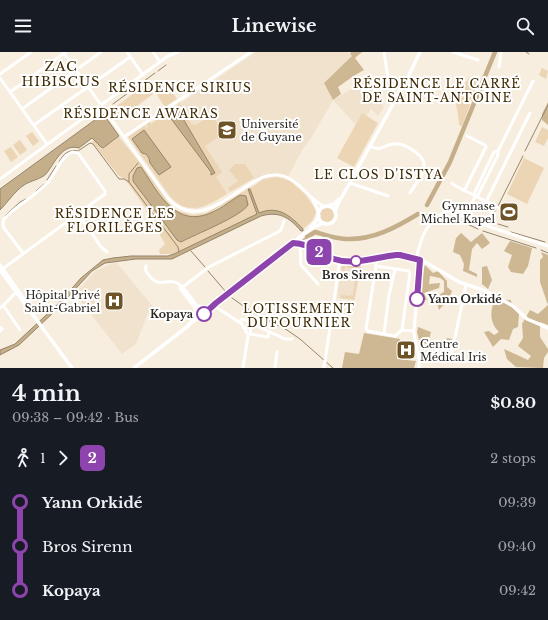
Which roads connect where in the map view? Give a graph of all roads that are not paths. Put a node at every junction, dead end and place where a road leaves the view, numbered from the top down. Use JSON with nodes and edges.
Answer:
{"nodes":[{"id":1,"x":31,"y":52,"type":"edge"},
{"id":2,"x":65,"y":52,"type":"edge"},
{"id":3,"x":101,"y":52,"type":"edge"},
{"id":4,"x":127,"y":52,"type":"edge"},
{"id":5,"x":152,"y":52,"type":"edge"},
{"id":6,"x":178,"y":52,"type":"edge"},
{"id":7,"x":251,"y":52,"type":"edge"},
{"id":8,"x":384,"y":52,"type":"edge"},
{"id":9,"x":420,"y":52,"type":"edge"},
{"id":10,"x":453,"y":52,"type":"edge"},
{"id":11,"x":501,"y":52,"type":"edge"},
{"id":12,"x":130,"y":57,"type":"junction"},
{"id":13,"x":478,"y":60,"type":"dead end"},
{"id":14,"x":160,"y":62,"type":"junction"},
{"id":15,"x":499,"y":67,"type":"dead end"},
{"id":16,"x":76,"y":70,"type":"junction"},
{"id":17,"x":0,"y":74,"type":"edge"},
{"id":18,"x":143,"y":75,"type":"junction"},
{"id":19,"x":0,"y":78,"type":"edge"},
{"id":20,"x":533,"y":81,"type":"dead end"},
{"id":21,"x":88,"y":87,"type":"junction"},
{"id":22,"x":10,"y":92,"type":"junction"},
{"id":23,"x":397,"y":97,"type":"junction"},
{"id":24,"x":101,"y":105,"type":"junction"},
{"id":25,"x":22,"y":109,"type":"junction"},
{"id":26,"x":530,"y":112,"type":"dead end"},
{"id":27,"x":34,"y":125,"type":"junction"},
{"id":28,"x":468,"y":136,"type":"dead end"},
{"id":29,"x":124,"y":137,"type":"junction"},
{"id":30,"x":47,"y":144,"type":"junction"},
{"id":31,"x":370,"y":146,"type":"junction"},
{"id":32,"x":0,"y":179,"type":"edge"},
{"id":33,"x":452,"y":183,"type":"dead end"},
{"id":34,"x":350,"y":184,"type":"junction"},
{"id":35,"x":464,"y":191,"type":"junction"},
{"id":36,"x":345,"y":192,"type":"junction"},
{"id":37,"x":410,"y":193,"type":"dead end"},
{"id":38,"x":388,"y":196,"type":"dead end"},
{"id":39,"x":475,"y":196,"type":"junction"},
{"id":40,"x":311,"y":197,"type":"junction"},
{"id":41,"x":486,"y":202,"type":"junction"},
{"id":42,"x":327,"y":206,"type":"junction"},
{"id":43,"x":74,"y":208,"type":"dead end"},
{"id":44,"x":501,"y":209,"type":"dead end"},
{"id":45,"x":319,"y":212,"type":"junction"},
{"id":46,"x":335,"y":212,"type":"junction"},
{"id":47,"x":77,"y":214,"type":"junction"},
{"id":48,"x":319,"y":216,"type":"junction"},
{"id":49,"x":465,"y":216,"type":"junction"},
{"id":50,"x":284,"y":221,"type":"dead end"},
{"id":51,"x":324,"y":223,"type":"junction"},
{"id":52,"x":305,"y":233,"type":"junction"},
{"id":53,"x":301,"y":236,"type":"junction"},
{"id":54,"x":293,"y":243,"type":"junction"},
{"id":55,"x":300,"y":243,"type":"junction"},
{"id":56,"x":548,"y":246,"type":"edge"},
{"id":57,"x":107,"y":252,"type":"dead end"},
{"id":58,"x":23,"y":253,"type":"junction"},
{"id":59,"x":376,"y":259,"type":"junction"},
{"id":60,"x":340,"y":260,"type":"junction"},
{"id":61,"x":418,"y":260,"type":"junction"},
{"id":62,"x":146,"y":266,"type":"dead end"},
{"id":63,"x":376,"y":266,"type":"junction"},
{"id":64,"x":1,"y":269,"type":"edge"},
{"id":65,"x":395,"y":269,"type":"junction"},
{"id":66,"x":318,"y":284,"type":"dead end"},
{"id":67,"x":466,"y":285,"type":"junction"},
{"id":68,"x":181,"y":288,"type":"junction"},
{"id":69,"x":16,"y":292,"type":"junction"},
{"id":70,"x":213,"y":305,"type":"junction"},
{"id":71,"x":2,"y":307,"type":"edge"},
{"id":72,"x":196,"y":307,"type":"junction"},
{"id":73,"x":201,"y":314,"type":"junction"},
{"id":74,"x":195,"y":317,"type":"junction"},
{"id":75,"x":239,"y":322,"type":"junction"},
{"id":76,"x":189,"y":324,"type":"junction"},
{"id":77,"x":251,"y":324,"type":"junction"},
{"id":78,"x":0,"y":327,"type":"edge"},
{"id":79,"x":548,"y":328,"type":"edge"},
{"id":80,"x":20,"y":330,"type":"dead end"},
{"id":81,"x":402,"y":330,"type":"junction"},
{"id":82,"x":0,"y":331,"type":"edge"},
{"id":83,"x":269,"y":331,"type":"junction"},
{"id":84,"x":414,"y":331,"type":"junction"},
{"id":85,"x":384,"y":334,"type":"junction"},
{"id":86,"x":292,"y":339,"type":"dead end"},
{"id":87,"x":277,"y":352,"type":"dead end"},
{"id":88,"x":452,"y":352,"type":"dead end"},
{"id":89,"x":66,"y":360,"type":"junction"},
{"id":90,"x":71,"y":368,"type":"edge"},
{"id":91,"x":75,"y":368,"type":"edge"},
{"id":92,"x":134,"y":368,"type":"edge"},
{"id":93,"x":243,"y":368,"type":"edge"},
{"id":94,"x":275,"y":368,"type":"edge"},
{"id":95,"x":324,"y":368,"type":"edge"},
{"id":96,"x":419,"y":368,"type":"edge"}],
"edges":[{"from":1,"to":17,"type":"street"},
{"from":2,"to":16,"type":"street"},
{"from":2,"to":22,"type":"street"},
{"from":3,"to":16,"type":"street"},
{"from":4,"to":12,"type":"street"},
{"from":5,"to":14,"type":"street"},
{"from":6,"to":14,"type":"street"},
{"from":7,"to":29,"type":"street"},
{"from":8,"to":23,"type":"street"},
{"from":9,"to":23,"type":"main road"},
{"from":10,"to":13,"type":"street"},
{"from":11,"to":15,"type":"street"},
{"from":12,"to":18,"type":"street"},
{"from":12,"to":21,"type":"street"},
{"from":14,"to":18,"type":"street"},
{"from":16,"to":21,"type":"street"},
{"from":16,"to":25,"type":"street"},
{"from":18,"to":24,"type":"street"},
{"from":19,"to":22,"type":"street"},
{"from":20,"to":39,"type":"street"},
{"from":21,"to":24,"type":"street"},
{"from":21,"to":27,"type":"street"},
{"from":22,"to":25,"type":"street"},
{"from":23,"to":31,"type":"main road"},
{"from":24,"to":29,"type":"street"},
{"from":24,"to":30,"type":"street"},
{"from":25,"to":27,"type":"street"},
{"from":26,"to":41,"type":"street"},
{"from":27,"to":30,"type":"street"},
{"from":28,"to":35,"type":"street"},
{"from":29,"to":40,"type":"street"},
{"from":30,"to":32,"type":"street"},
{"from":31,"to":34,"type":"main road"},
{"from":31,"to":37,"type":"street"},
{"from":33,"to":35,"type":"street"},
{"from":34,"to":36,"type":"main road"},
{"from":34,"to":38,"type":"street"},
{"from":35,"to":39,"type":"street"},
{"from":36,"to":42,"type":"main road"},
{"from":36,"to":46,"type":"main road"},
{"from":39,"to":41,"type":"street"},
{"from":39,"to":49,"type":"street"},
{"from":40,"to":42,"type":"street"},
{"from":40,"to":45,"type":"street"},
{"from":41,"to":44,"type":"street"},
{"from":42,"to":45,"type":"main road"},
{"from":42,"to":46,"type":"main road"},
{"from":43,"to":47,"type":"street"},
{"from":45,"to":48,"type":"main road"},
{"from":46,"to":51,"type":"main road"},
{"from":47,"to":57,"type":"street"},
{"from":47,"to":58,"type":"street"},
{"from":47,"to":58,"type":"street"},
{"from":48,"to":51,"type":"main road"},
{"from":48,"to":52,"type":"main road"},
{"from":49,"to":56,"type":"street"},
{"from":49,"to":61,"type":"street"},
{"from":50,"to":68,"type":"street"},
{"from":51,"to":52,"type":"main road"},
{"from":52,"to":53,"type":"main road"},
{"from":53,"to":54,"type":"main road"},
{"from":53,"to":55,"type":"main road"},
{"from":54,"to":55,"type":"main road"},
{"from":54,"to":70,"type":"main road"},
{"from":55,"to":60,"type":"main road"},
{"from":55,"to":66,"type":"street"},
{"from":58,"to":64,"type":"street"},
{"from":59,"to":60,"type":"main road"},
{"from":59,"to":61,"type":"main road"},
{"from":59,"to":63,"type":"street"},
{"from":60,"to":95,"type":"street"},
{"from":61,"to":67,"type":"main road"},
{"from":61,"to":84,"type":"street"},
{"from":62,"to":68,"type":"street"},
{"from":63,"to":65,"type":"street"},
{"from":63,"to":85,"type":"street"},
{"from":64,"to":69,"type":"main road"},
{"from":65,"to":81,"type":"street"},
{"from":65,"to":85,"type":"street"},
{"from":67,"to":79,"type":"main road"},
{"from":67,"to":88,"type":"street"},
{"from":68,"to":72,"type":"street"},
{"from":69,"to":71,"type":"street"},
{"from":69,"to":89,"type":"main road"},
{"from":70,"to":72,"type":"main road"},
{"from":70,"to":73,"type":"main road"},
{"from":70,"to":75,"type":"street"},
{"from":71,"to":80,"type":"street"},
{"from":72,"to":73,"type":"street"},
{"from":72,"to":74,"type":"main road"},
{"from":73,"to":74,"type":"main road"},
{"from":73,"to":76,"type":"main road"},
{"from":74,"to":76,"type":"main road"},
{"from":75,"to":77,"type":"street"},
{"from":75,"to":93,"type":"street"},
{"from":76,"to":92,"type":"main road"},
{"from":77,"to":83,"type":"street"},
{"from":77,"to":83,"type":"street"},
{"from":78,"to":82,"type":"street"},
{"from":81,"to":84,"type":"street"},
{"from":81,"to":85,"type":"street"},
{"from":83,"to":86,"type":"street"},
{"from":84,"to":96,"type":"street"},
{"from":87,"to":94,"type":"street"},
{"from":89,"to":90,"type":"main road"},
{"from":89,"to":91,"type":"main road"}]}
